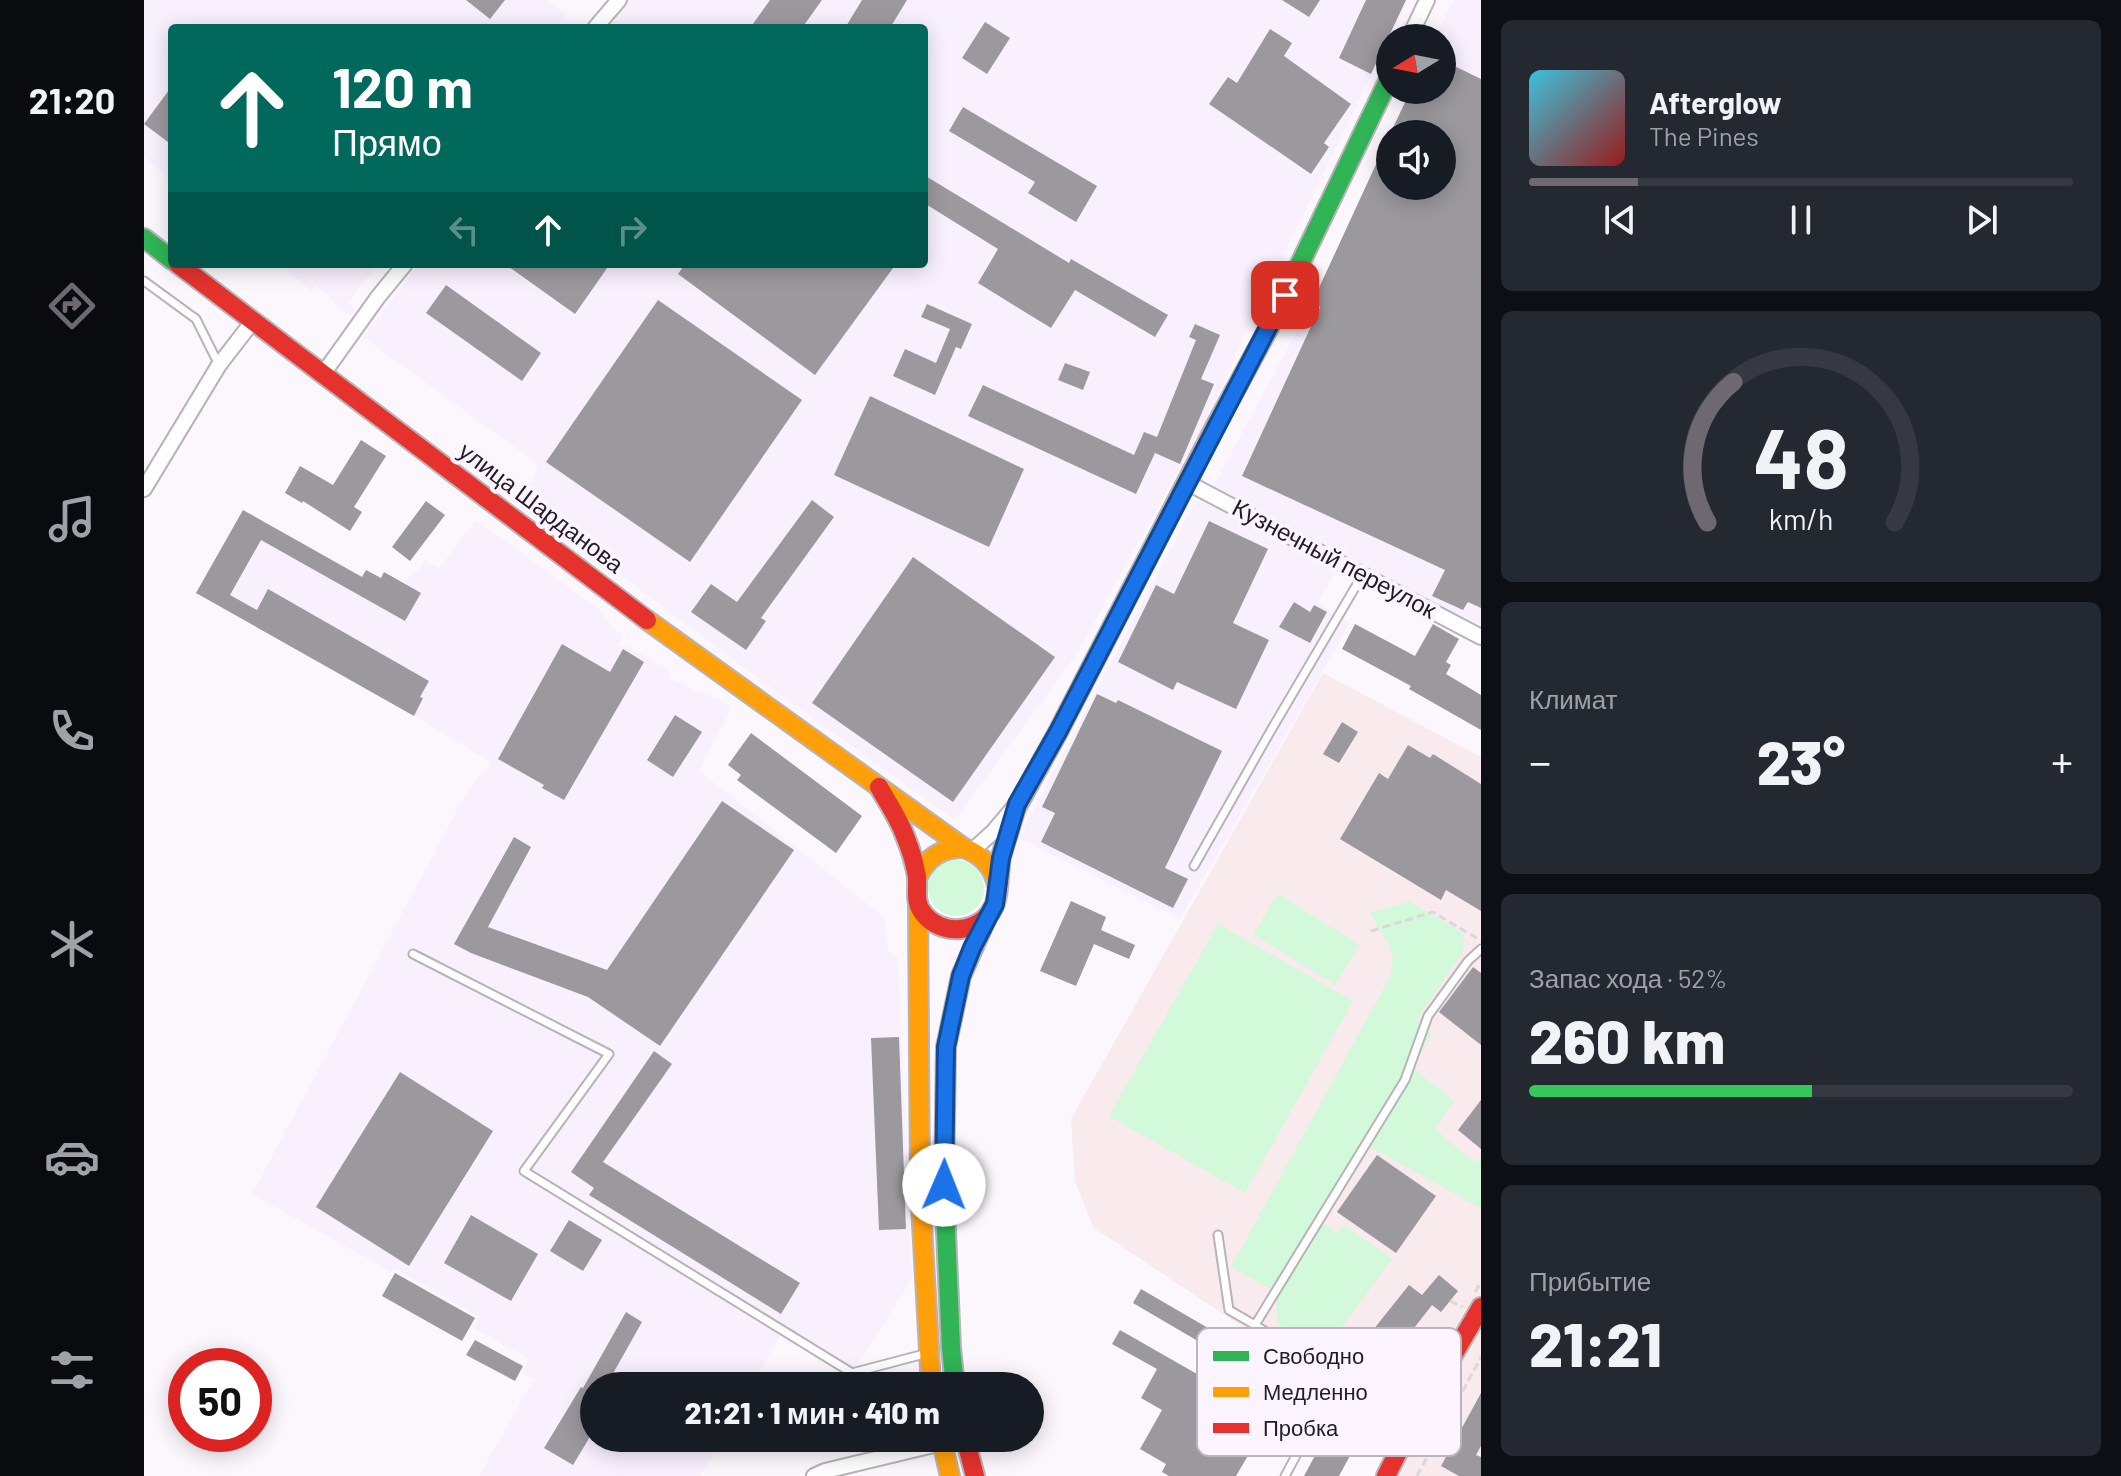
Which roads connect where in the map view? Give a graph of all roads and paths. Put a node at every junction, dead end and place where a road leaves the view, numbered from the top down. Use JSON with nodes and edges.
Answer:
{"nodes":[{"id":1,"x":619,"y":0,"type":"edge"},
{"id":2,"x":1427,"y":0,"type":"edge"},
{"id":3,"x":598,"y":24,"type":"edge"},
{"id":4,"x":1416,"y":24,"type":"edge"},
{"id":5,"x":1377,"y":104,"type":"edge"},
{"id":6,"x":144,"y":238,"type":"edge"},
{"id":7,"x":168,"y":257,"type":"edge"},
{"id":8,"x":183,"y":268,"type":"edge"},
{"id":9,"x":402,"y":268,"type":"edge"},
{"id":10,"x":144,"y":281,"type":"edge"},
{"id":11,"x":253,"y":321,"type":"junction"},
{"id":12,"x":219,"y":365,"type":"junction"},
{"id":13,"x":323,"y":374,"type":"junction"},
{"id":14,"x":1186,"y":482,"type":"junction"},
{"id":15,"x":144,"y":489,"type":"edge"},
{"id":16,"x":1363,"y":574,"type":"junction"},
{"id":17,"x":1481,"y":637,"type":"edge"},
{"id":18,"x":879,"y":787,"type":"junction"},
{"id":19,"x":1017,"y":804,"type":"junction"},
{"id":20,"x":968,"y":850,"type":"junction"},
{"id":21,"x":1194,"y":866,"type":"dead end"},
{"id":22,"x":917,"y":878,"type":"junction"},
{"id":23,"x":998,"y":888,"type":"junction"},
{"id":24,"x":918,"y":903,"type":"junction"},
{"id":25,"x":987,"y":917,"type":"junction"},
{"id":26,"x":1371,"y":931,"type":"dead end"},
{"id":27,"x":1481,"y":941,"type":"edge"},
{"id":28,"x":1481,"y":949,"type":"edge"},
{"id":29,"x":413,"y":954,"type":"dead end"},
{"id":30,"x":1218,"y":1235,"type":"dead end"},
{"id":31,"x":1450,"y":1301,"type":"dead end"},
{"id":32,"x":1474,"y":1308,"type":"edge"},
{"id":33,"x":1255,"y":1325,"type":"junction"},
{"id":34,"x":1260,"y":1328,"type":"edge"},
{"id":35,"x":1461,"y":1332,"type":"edge"},
{"id":36,"x":928,"y":1353,"type":"junction"},
{"id":37,"x":1481,"y":1357,"type":"edge"},
{"id":38,"x":930,"y":1372,"type":"edge"},
{"id":39,"x":954,"y":1372,"type":"edge"},
{"id":40,"x":1461,"y":1394,"type":"edge"},
{"id":41,"x":909,"y":1452,"type":"edge"},
{"id":42,"x":944,"y":1452,"type":"edge"},
{"id":43,"x":969,"y":1452,"type":"edge"},
{"id":44,"x":1296,"y":1456,"type":"edge"},
{"id":45,"x":1396,"y":1456,"type":"edge"},
{"id":46,"x":1428,"y":1456,"type":"edge"},
{"id":47,"x":856,"y":1470,"type":"edge"},
{"id":48,"x":814,"y":1476,"type":"edge"},
{"id":49,"x":950,"y":1476,"type":"edge"},
{"id":50,"x":975,"y":1476,"type":"edge"},
{"id":51,"x":1285,"y":1476,"type":"edge"},
{"id":52,"x":1386,"y":1476,"type":"edge"},
{"id":53,"x":1417,"y":1476,"type":"edge"}],
"edges":[{"from":1,"to":3,"type":"street"},
{"from":2,"to":4,"type":"street"},
{"from":5,"to":14,"type":"main road"},
{"from":6,"to":7,"type":"main road"},
{"from":8,"to":11,"type":"main road","name":"улица Шарданова"},
{"from":9,"to":13,"type":"street"},
{"from":10,"to":12,"type":"lane"},
{"from":11,"to":12,"type":"street"},
{"from":11,"to":13,"type":"main road","name":"улица Шарданова"},
{"from":12,"to":15,"type":"street"},
{"from":13,"to":18,"type":"main road","name":"улица Шарданова"},
{"from":14,"to":16,"type":"street","name":"Кузнечный переулок"},
{"from":14,"to":19,"type":"main road"},
{"from":16,"to":17,"type":"street","name":"Кузнечный переулок"},
{"from":16,"to":21,"type":"lane"},
{"from":18,"to":20,"type":"main road","name":"улица Шарданова"},
{"from":18,"to":22,"type":"main road"},
{"from":19,"to":20,"type":"street"},
{"from":19,"to":23,"type":"main road"},
{"from":20,"to":22,"type":"main road"},
{"from":20,"to":23,"type":"main road"},
{"from":22,"to":24,"type":"main road"},
{"from":23,"to":25,"type":"main road"},
{"from":24,"to":25,"type":"main road"},
{"from":24,"to":36,"type":"main road"},
{"from":25,"to":39,"type":"main road"},
{"from":26,"to":27,"type":"path"},
{"from":28,"to":33,"type":"lane"},
{"from":29,"to":36,"type":"lane"},
{"from":30,"to":33,"type":"lane"},
{"from":31,"to":32,"type":"path"},
{"from":32,"to":35,"type":"main road"},
{"from":33,"to":34,"type":"lane"},
{"from":36,"to":38,"type":"main road"},
{"from":37,"to":40,"type":"path"},
{"from":41,"to":47,"type":"street"},
{"from":42,"to":49,"type":"main road"},
{"from":43,"to":50,"type":"main road"},
{"from":44,"to":51,"type":"lane"},
{"from":45,"to":52,"type":"main road"},
{"from":46,"to":53,"type":"path"},
{"from":47,"to":48,"type":"street"}]}
